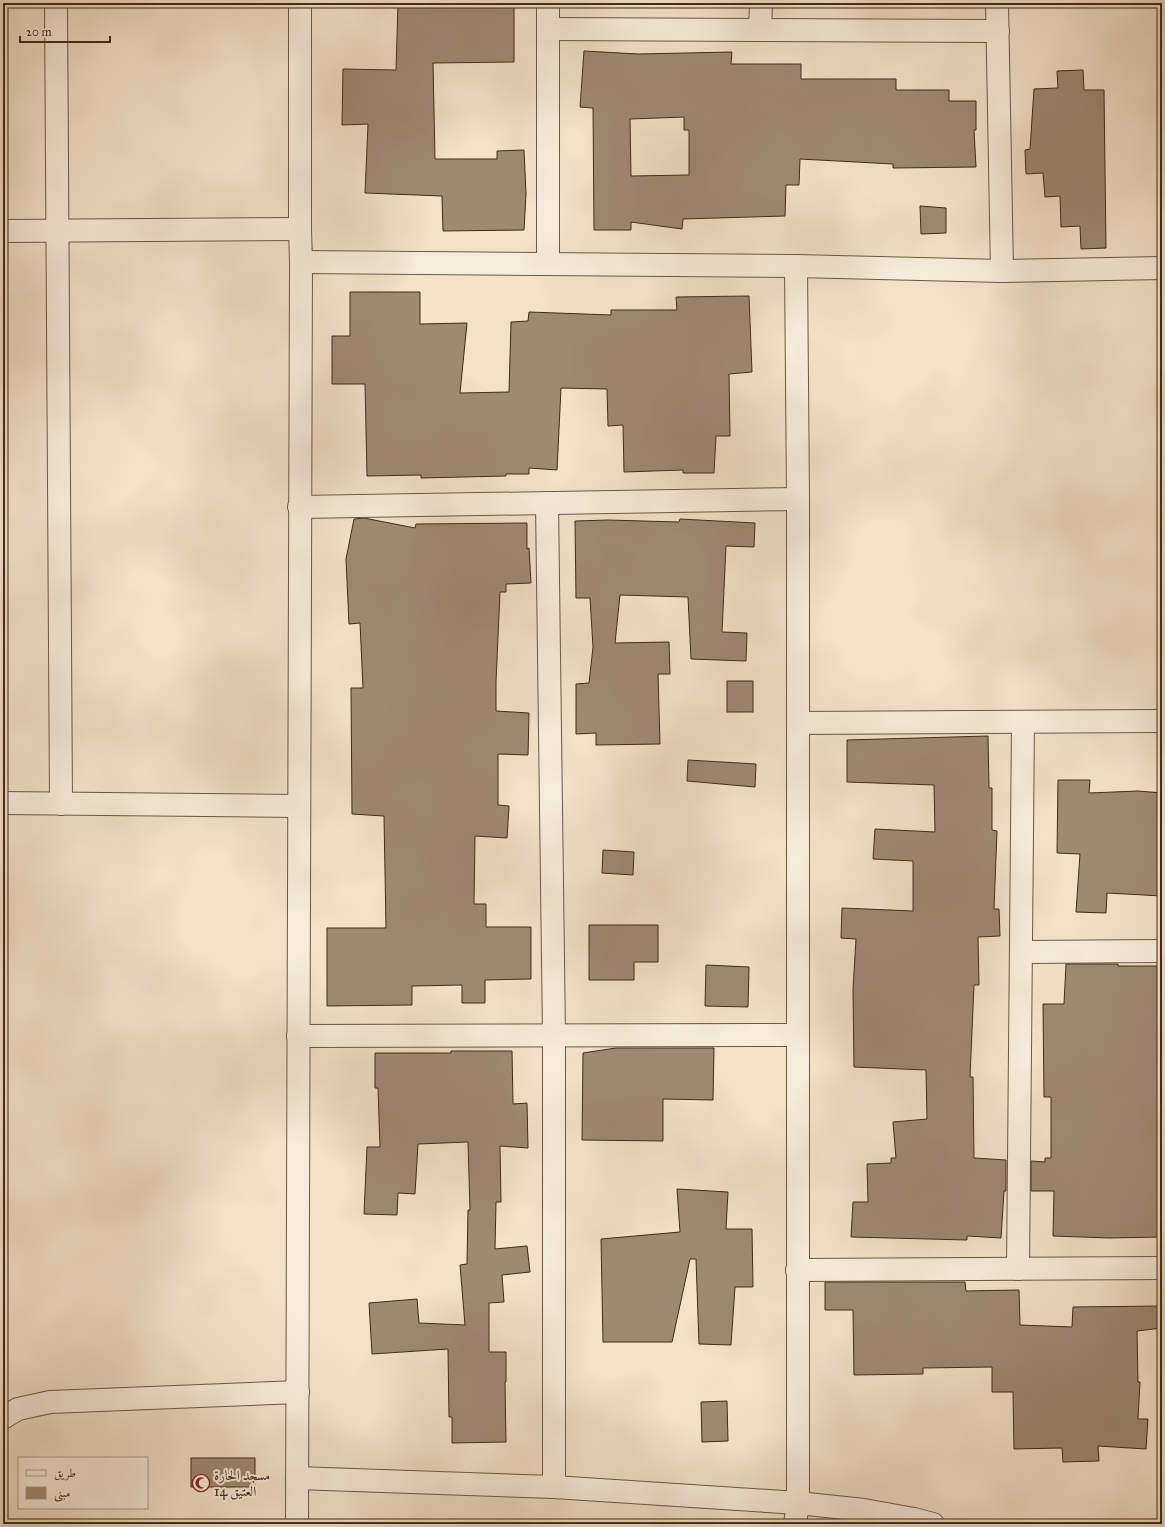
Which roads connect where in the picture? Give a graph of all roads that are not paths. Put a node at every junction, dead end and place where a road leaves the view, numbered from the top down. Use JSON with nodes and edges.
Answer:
{"nodes":[{"id":1,"x":56,"y":3,"type":"edge"},
{"id":2,"x":300,"y":3,"type":"edge"},
{"id":3,"x":548,"y":3,"type":"edge"},
{"id":4,"x":761,"y":3,"type":"edge"},
{"id":5,"x":997,"y":3,"type":"edge"},
{"id":6,"x":548,"y":29,"type":"junction"},
{"id":7,"x":760,"y":30,"type":"junction"},
{"id":8,"x":998,"y":31,"type":"junction"},
{"id":9,"x":300,"y":229,"type":"junction"},
{"id":10,"x":3,"y":231,"type":"edge"},
{"id":11,"x":58,"y":231,"type":"junction"},
{"id":12,"x":301,"y":262,"type":"junction"},
{"id":13,"x":548,"y":264,"type":"junction"},
{"id":14,"x":796,"y":266,"type":"junction"},
{"id":15,"x":1162,"y":268,"type":"edge"},
{"id":16,"x":1002,"y":271,"type":"junction"},
{"id":17,"x":798,"y":499,"type":"junction"},
{"id":18,"x":547,"y":503,"type":"junction"},
{"id":19,"x":299,"y":507,"type":"junction"},
{"id":20,"x":1162,"y":721,"type":"edge"},
{"id":21,"x":1023,"y":722,"type":"junction"},
{"id":22,"x":798,"y":724,"type":"junction"},
{"id":23,"x":3,"y":803,"type":"edge"},
{"id":24,"x":61,"y":804,"type":"junction"},
{"id":25,"x":298,"y":806,"type":"junction"},
{"id":26,"x":1162,"y":951,"type":"edge"},
{"id":27,"x":1021,"y":952,"type":"junction"},
{"id":28,"x":797,"y":1034,"type":"junction"},
{"id":29,"x":298,"y":1036,"type":"junction"},
{"id":30,"x":554,"y":1036,"type":"junction"},
{"id":31,"x":1162,"y":1268,"type":"edge"},
{"id":32,"x":1018,"y":1269,"type":"junction"},
{"id":33,"x":797,"y":1270,"type":"junction"},
{"id":34,"x":298,"y":1392,"type":"junction"},
{"id":35,"x":3,"y":1418,"type":"edge"},
{"id":36,"x":297,"y":1478,"type":"junction"},
{"id":37,"x":554,"y":1487,"type":"junction"},
{"id":38,"x":796,"y":1514,"type":"edge"},
{"id":39,"x":297,"y":1524,"type":"edge"},
{"id":40,"x":933,"y":1524,"type":"edge"}],
"edges":[{"from":1,"to":11,"type":"street"},
{"from":2,"to":9,"type":"street"},
{"from":3,"to":6,"type":"street"},
{"from":4,"to":7,"type":"street"},
{"from":5,"to":8,"type":"street"},
{"from":6,"to":7,"type":"street"},
{"from":6,"to":13,"type":"street"},
{"from":7,"to":8,"type":"street"},
{"from":8,"to":16,"type":"street"},
{"from":9,"to":11,"type":"street"},
{"from":9,"to":12,"type":"street"},
{"from":10,"to":11,"type":"street"},
{"from":11,"to":24,"type":"street"},
{"from":12,"to":13,"type":"street"},
{"from":12,"to":19,"type":"street"},
{"from":13,"to":14,"type":"street"},
{"from":14,"to":16,"type":"street"},
{"from":14,"to":17,"type":"street"},
{"from":15,"to":16,"type":"street"},
{"from":17,"to":18,"type":"street"},
{"from":17,"to":22,"type":"street"},
{"from":18,"to":19,"type":"street"},
{"from":18,"to":30,"type":"street"},
{"from":19,"to":25,"type":"street"},
{"from":20,"to":21,"type":"street"},
{"from":21,"to":22,"type":"street"},
{"from":21,"to":27,"type":"street"},
{"from":22,"to":28,"type":"street"},
{"from":23,"to":24,"type":"street"},
{"from":24,"to":25,"type":"street"},
{"from":25,"to":29,"type":"street"},
{"from":26,"to":27,"type":"street"},
{"from":27,"to":32,"type":"street"},
{"from":28,"to":30,"type":"street"},
{"from":28,"to":33,"type":"street"},
{"from":29,"to":30,"type":"street"},
{"from":29,"to":34,"type":"street"},
{"from":30,"to":37,"type":"street"},
{"from":31,"to":32,"type":"street"},
{"from":32,"to":33,"type":"street"},
{"from":33,"to":38,"type":"street"},
{"from":34,"to":35,"type":"street"},
{"from":34,"to":36,"type":"street"},
{"from":36,"to":37,"type":"street"},
{"from":36,"to":39,"type":"street"},
{"from":37,"to":38,"type":"street"},
{"from":38,"to":40,"type":"street"}]}
